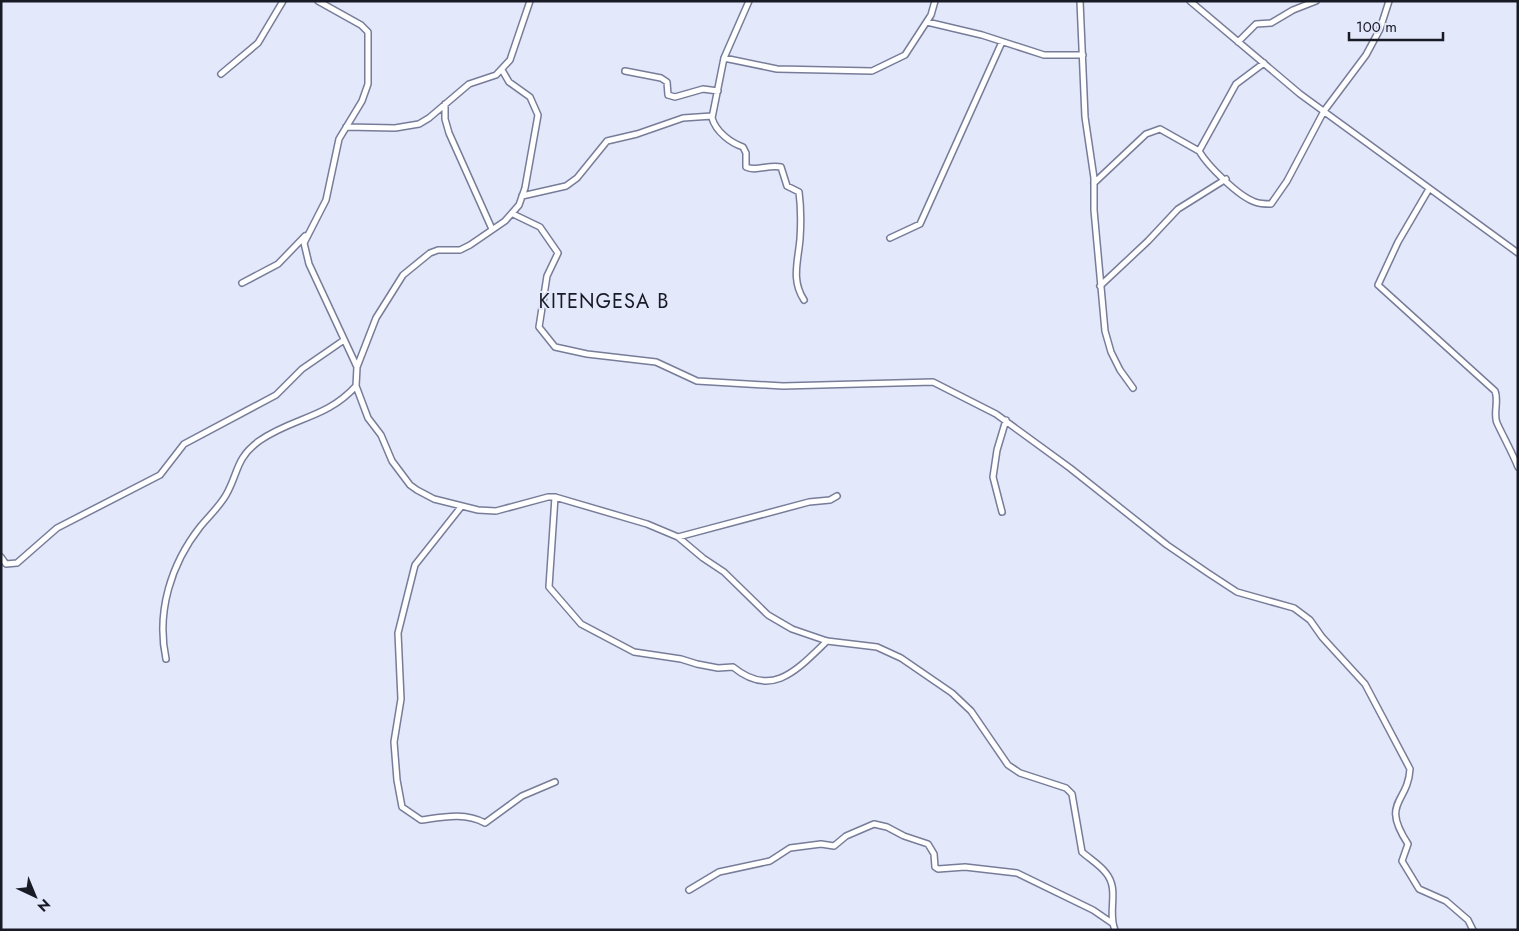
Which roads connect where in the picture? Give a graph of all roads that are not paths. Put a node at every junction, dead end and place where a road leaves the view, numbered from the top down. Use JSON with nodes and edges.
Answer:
{"nodes":[{"id":1,"x":282,"y":1,"type":"edge"},
{"id":2,"x":318,"y":1,"type":"edge"},
{"id":3,"x":530,"y":1,"type":"edge"},
{"id":4,"x":748,"y":1,"type":"edge"},
{"id":5,"x":935,"y":1,"type":"edge"},
{"id":6,"x":1080,"y":1,"type":"edge"},
{"id":7,"x":1190,"y":1,"type":"edge"},
{"id":8,"x":1316,"y":1,"type":"edge"},
{"id":9,"x":1389,"y":1,"type":"edge"},
{"id":10,"x":927,"y":22,"type":"junction"},
{"id":11,"x":1002,"y":42,"type":"junction"},
{"id":12,"x":1238,"y":42,"type":"junction"},
{"id":13,"x":1083,"y":55,"type":"junction"},
{"id":14,"x":724,"y":58,"type":"junction"},
{"id":15,"x":1264,"y":63,"type":"junction"},
{"id":16,"x":502,"y":70,"type":"junction"},
{"id":17,"x":626,"y":71,"type":"dead end"},
{"id":18,"x":221,"y":74,"type":"dead end"},
{"id":19,"x":718,"y":91,"type":"junction"},
{"id":20,"x":446,"y":104,"type":"junction"},
{"id":21,"x":1324,"y":111,"type":"junction"},
{"id":22,"x":712,"y":116,"type":"junction"},
{"id":23,"x":346,"y":127,"type":"junction"},
{"id":24,"x":1199,"y":151,"type":"junction"},
{"id":25,"x":1226,"y":179,"type":"junction"},
{"id":26,"x":1094,"y":183,"type":"junction"},
{"id":27,"x":1429,"y":189,"type":"junction"},
{"id":28,"x":522,"y":196,"type":"junction"},
{"id":29,"x":513,"y":214,"type":"junction"},
{"id":30,"x":492,"y":230,"type":"junction"},
{"id":31,"x":306,"y":236,"type":"junction"},
{"id":32,"x":890,"y":238,"type":"dead end"},
{"id":33,"x":1518,"y":253,"type":"edge"},
{"id":34,"x":242,"y":283,"type":"dead end"},
{"id":35,"x":1100,"y":286,"type":"junction"},
{"id":36,"x":804,"y":300,"type":"dead end"},
{"id":37,"x":344,"y":340,"type":"junction"},
{"id":38,"x":356,"y":367,"type":"junction"},
{"id":39,"x":356,"y":386,"type":"junction"},
{"id":40,"x":1133,"y":388,"type":"dead end"},
{"id":41,"x":1006,"y":420,"type":"junction"},
{"id":42,"x":1518,"y":468,"type":"edge"},
{"id":43,"x":838,"y":496,"type":"dead end"},
{"id":44,"x":555,"y":497,"type":"junction"},
{"id":45,"x":462,"y":507,"type":"junction"},
{"id":46,"x":1002,"y":512,"type":"dead end"},
{"id":47,"x":678,"y":537,"type":"junction"},
{"id":48,"x":1,"y":556,"type":"edge"},
{"id":49,"x":827,"y":641,"type":"junction"},
{"id":50,"x":166,"y":659,"type":"dead end"},
{"id":51,"x":555,"y":782,"type":"dead end"},
{"id":52,"x":689,"y":890,"type":"dead end"},
{"id":53,"x":1112,"y":923,"type":"junction"},
{"id":54,"x":1115,"y":930,"type":"edge"},
{"id":55,"x":1473,"y":930,"type":"edge"}],
"edges":[{"from":1,"to":18,"type":"street"},
{"from":2,"to":23,"type":"street"},
{"from":3,"to":16,"type":"street"},
{"from":4,"to":14,"type":"street"},
{"from":5,"to":10,"type":"street"},
{"from":6,"to":13,"type":"street"},
{"from":7,"to":12,"type":"street"},
{"from":8,"to":12,"type":"street"},
{"from":9,"to":21,"type":"street"},
{"from":10,"to":11,"type":"street"},
{"from":10,"to":14,"type":"street"},
{"from":11,"to":13,"type":"street"},
{"from":11,"to":32,"type":"street"},
{"from":12,"to":15,"type":"street"},
{"from":13,"to":26,"type":"street"},
{"from":14,"to":19,"type":"street"},
{"from":15,"to":21,"type":"street"},
{"from":15,"to":24,"type":"street"},
{"from":16,"to":20,"type":"street"},
{"from":16,"to":28,"type":"street"},
{"from":17,"to":19,"type":"street"},
{"from":19,"to":22,"type":"street"},
{"from":20,"to":23,"type":"street"},
{"from":20,"to":30,"type":"street"},
{"from":21,"to":25,"type":"street"},
{"from":21,"to":27,"type":"street"},
{"from":22,"to":28,"type":"street"},
{"from":22,"to":36,"type":"street"},
{"from":23,"to":31,"type":"street"},
{"from":24,"to":25,"type":"street"},
{"from":24,"to":26,"type":"street"},
{"from":25,"to":35,"type":"street"},
{"from":26,"to":35,"type":"street"},
{"from":27,"to":33,"type":"street"},
{"from":27,"to":42,"type":"street"},
{"from":28,"to":29,"type":"street"},
{"from":29,"to":30,"type":"street"},
{"from":29,"to":41,"type":"street"},
{"from":30,"to":38,"type":"street"},
{"from":31,"to":34,"type":"street"},
{"from":31,"to":37,"type":"street"},
{"from":35,"to":40,"type":"street"},
{"from":37,"to":38,"type":"street"},
{"from":37,"to":48,"type":"street"},
{"from":38,"to":39,"type":"street"},
{"from":39,"to":45,"type":"street"},
{"from":39,"to":50,"type":"street"},
{"from":41,"to":46,"type":"street"},
{"from":41,"to":55,"type":"street"},
{"from":43,"to":47,"type":"street"},
{"from":44,"to":45,"type":"street"},
{"from":44,"to":47,"type":"street"},
{"from":44,"to":49,"type":"street"},
{"from":45,"to":51,"type":"street"},
{"from":47,"to":49,"type":"street"},
{"from":49,"to":53,"type":"street"},
{"from":52,"to":53,"type":"street"},
{"from":53,"to":54,"type":"street"}]}
